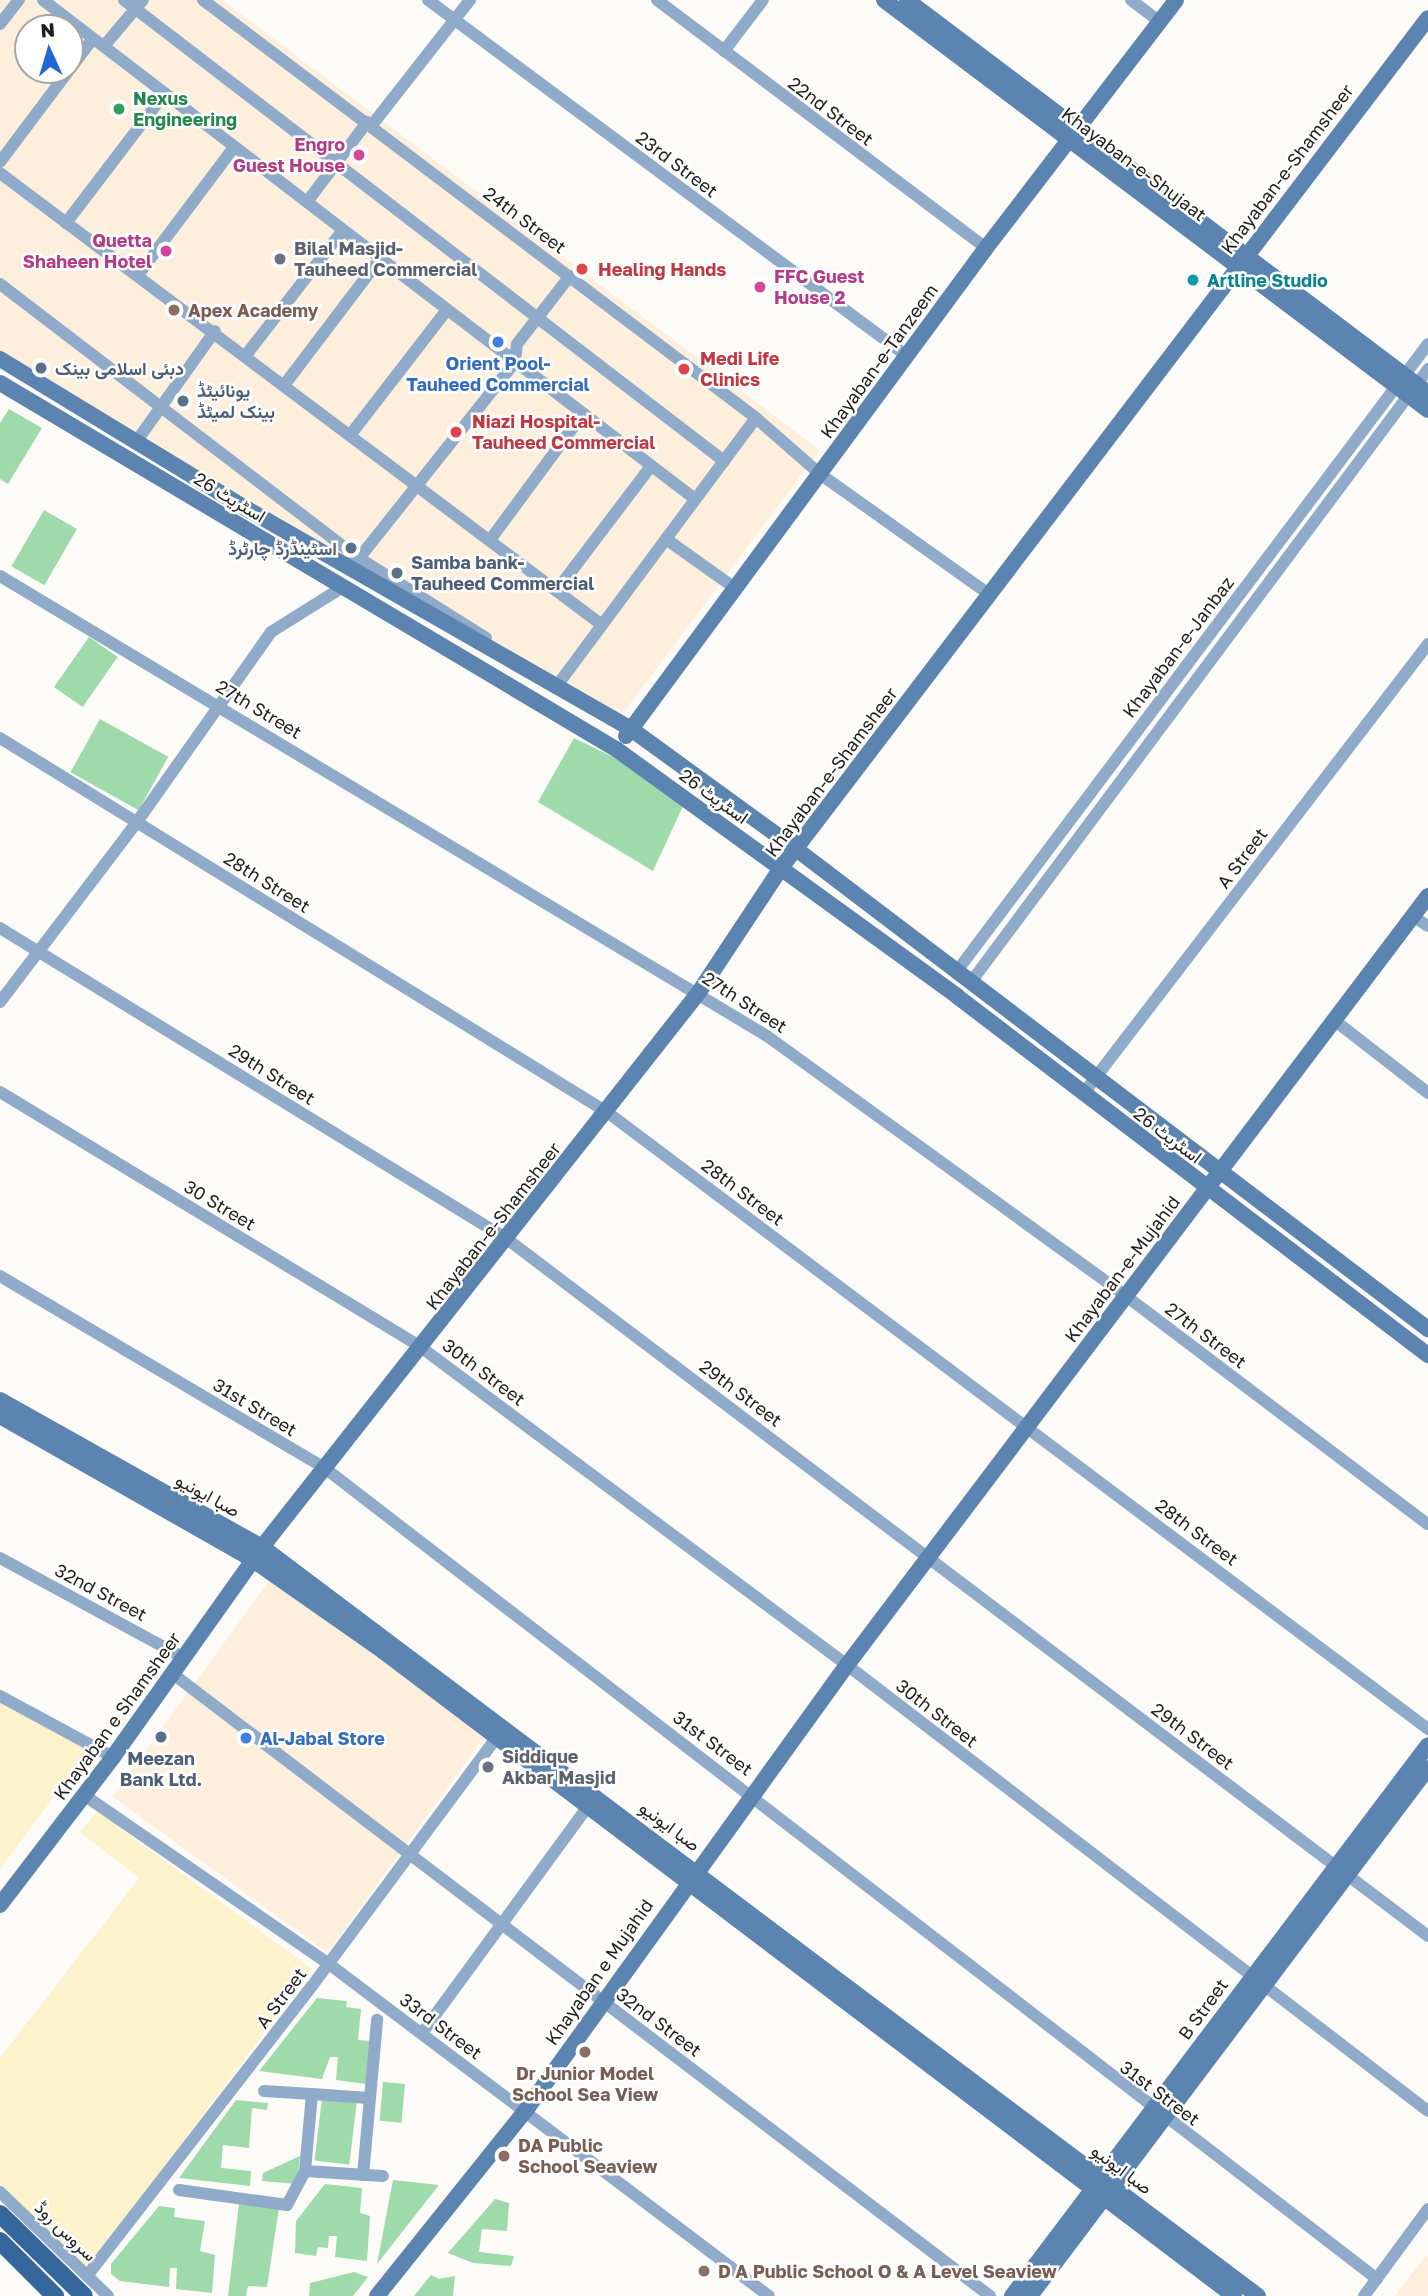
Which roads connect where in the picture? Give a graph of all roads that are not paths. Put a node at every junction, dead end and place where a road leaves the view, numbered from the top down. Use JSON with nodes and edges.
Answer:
{"nodes":[{"id":1,"x":19,"y":0,"type":"edge"},
{"id":2,"x":43,"y":0,"type":"edge"},
{"id":3,"x":124,"y":0,"type":"edge"},
{"id":4,"x":203,"y":0,"type":"edge"},
{"id":5,"x":428,"y":0,"type":"edge"},
{"id":6,"x":470,"y":0,"type":"edge"},
{"id":7,"x":657,"y":0,"type":"edge"},
{"id":8,"x":762,"y":0,"type":"edge"},
{"id":9,"x":884,"y":0,"type":"edge"},
{"id":10,"x":907,"y":0,"type":"edge"},
{"id":11,"x":1131,"y":0,"type":"edge"},
{"id":12,"x":1176,"y":0,"type":"edge"},
{"id":13,"x":139,"y":5,"type":"edge"},
{"id":14,"x":1428,"y":18,"type":"edge"},
{"id":15,"x":454,"y":20,"type":"junction"},
{"id":16,"x":1160,"y":22,"type":"junction"},
{"id":17,"x":0,"y":24,"type":"edge"},
{"id":18,"x":98,"y":42,"type":"junction"},
{"id":19,"x":724,"y":51,"type":"junction"},
{"id":20,"x":84,"y":56,"type":"edge"},
{"id":21,"x":59,"y":84,"type":"edge"},
{"id":22,"x":165,"y":93,"type":"junction"},
{"id":23,"x":370,"y":124,"type":"junction"},
{"id":24,"x":1072,"y":134,"type":"junction"},
{"id":25,"x":234,"y":146,"type":"junction"},
{"id":26,"x":0,"y":162,"type":"edge"},
{"id":27,"x":336,"y":164,"type":"junction"},
{"id":28,"x":0,"y":173,"type":"edge"},
{"id":29,"x":307,"y":202,"type":"junction"},
{"id":30,"x":66,"y":223,"type":"junction"},
{"id":31,"x":343,"y":230,"type":"junction"},
{"id":32,"x":986,"y":248,"type":"junction"},
{"id":33,"x":380,"y":259,"type":"junction"},
{"id":34,"x":1242,"y":260,"type":"junction"},
{"id":35,"x":138,"y":275,"type":"junction"},
{"id":36,"x":570,"y":276,"type":"junction"},
{"id":37,"x":0,"y":284,"type":"edge"},
{"id":38,"x":447,"y":310,"type":"junction"},
{"id":39,"x":537,"y":318,"type":"junction"},
{"id":40,"x":215,"y":331,"type":"junction"},
{"id":41,"x":1428,"y":344,"type":"edge"},
{"id":42,"x":246,"y":355,"type":"junction"},
{"id":43,"x":907,"y":356,"type":"junction"},
{"id":44,"x":0,"y":359,"type":"edge"},
{"id":45,"x":515,"y":362,"type":"junction"},
{"id":46,"x":1428,"y":369,"type":"edge"},
{"id":47,"x":0,"y":383,"type":"edge"},
{"id":48,"x":285,"y":384,"type":"junction"},
{"id":49,"x":1411,"y":386,"type":"edge"},
{"id":50,"x":161,"y":407,"type":"junction"},
{"id":51,"x":1428,"y":410,"type":"edge"},
{"id":52,"x":583,"y":414,"type":"junction"},
{"id":53,"x":756,"y":418,"type":"junction"},
{"id":54,"x":351,"y":434,"type":"junction"},
{"id":55,"x":136,"y":442,"type":"junction"},
{"id":56,"x":724,"y":461,"type":"junction"},
{"id":57,"x":651,"y":466,"type":"junction"},
{"id":58,"x":820,"y":474,"type":"junction"},
{"id":59,"x":419,"y":486,"type":"junction"},
{"id":60,"x":695,"y":499,"type":"junction"},
{"id":61,"x":666,"y":539,"type":"junction"},
{"id":62,"x":490,"y":540,"type":"junction"},
{"id":63,"x":356,"y":563,"type":"junction"},
{"id":64,"x":0,"y":576,"type":"edge"},
{"id":65,"x":343,"y":587,"type":"junction"},
{"id":66,"x":736,"y":589,"type":"junction"},
{"id":67,"x":557,"y":590,"type":"junction"},
{"id":68,"x":990,"y":595,"type":"junction"},
{"id":69,"x":602,"y":625,"type":"junction"},
{"id":70,"x":1428,"y":644,"type":"edge"},
{"id":71,"x":557,"y":685,"type":"junction"},
{"id":72,"x":220,"y":706,"type":"junction"},
{"id":73,"x":631,"y":729,"type":"junction"},
{"id":74,"x":0,"y":738,"type":"edge"},
{"id":75,"x":616,"y":749,"type":"junction"},
{"id":76,"x":137,"y":822,"type":"junction"},
{"id":77,"x":796,"y":849,"type":"junction"},
{"id":78,"x":781,"y":868,"type":"junction"},
{"id":79,"x":1428,"y":896,"type":"edge"},
{"id":80,"x":1413,"y":916,"type":"junction"},
{"id":81,"x":1428,"y":926,"type":"edge"},
{"id":82,"x":0,"y":928,"type":"edge"},
{"id":83,"x":37,"y":949,"type":"junction"},
{"id":84,"x":957,"y":971,"type":"junction"},
{"id":85,"x":971,"y":982,"type":"junction"},
{"id":86,"x":699,"y":992,"type":"junction"},
{"id":87,"x":0,"y":1002,"type":"edge"},
{"id":88,"x":1334,"y":1020,"type":"junction"},
{"id":89,"x":1096,"y":1077,"type":"junction"},
{"id":90,"x":0,"y":1092,"type":"edge"},
{"id":91,"x":1428,"y":1093,"type":"edge"},
{"id":92,"x":1083,"y":1094,"type":"junction"},
{"id":93,"x":607,"y":1112,"type":"junction"},
{"id":94,"x":1221,"y":1170,"type":"junction"},
{"id":95,"x":1207,"y":1189,"type":"junction"},
{"id":96,"x":507,"y":1239,"type":"junction"},
{"id":97,"x":0,"y":1276,"type":"edge"},
{"id":98,"x":1126,"y":1296,"type":"junction"},
{"id":99,"x":1428,"y":1329,"type":"edge"},
{"id":100,"x":422,"y":1348,"type":"junction"},
{"id":101,"x":1428,"y":1355,"type":"edge"},
{"id":102,"x":0,"y":1400,"type":"edge"},
{"id":103,"x":0,"y":1416,"type":"edge"},
{"id":104,"x":1028,"y":1426,"type":"junction"},
{"id":105,"x":326,"y":1469,"type":"junction"},
{"id":106,"x":1428,"y":1524,"type":"edge"},
{"id":107,"x":258,"y":1554,"type":"junction"},
{"id":108,"x":929,"y":1556,"type":"junction"},
{"id":109,"x":0,"y":1558,"type":"edge"},
{"id":110,"x":184,"y":1658,"type":"junction"},
{"id":111,"x":847,"y":1665,"type":"junction"},
{"id":112,"x":173,"y":1674,"type":"junction"},
{"id":113,"x":0,"y":1696,"type":"edge"},
{"id":114,"x":1428,"y":1729,"type":"edge"},
{"id":115,"x":497,"y":1737,"type":"junction"},
{"id":116,"x":1428,"y":1745,"type":"edge"},
{"id":117,"x":113,"y":1757,"type":"junction"},
{"id":118,"x":1428,"y":1769,"type":"edge"},
{"id":119,"x":84,"y":1795,"type":"junction"},
{"id":120,"x":753,"y":1795,"type":"junction"},
{"id":121,"x":588,"y":1806,"type":"junction"},
{"id":122,"x":407,"y":1856,"type":"junction"},
{"id":123,"x":1341,"y":1871,"type":"junction"},
{"id":124,"x":692,"y":1875,"type":"junction"},
{"id":125,"x":0,"y":1905,"type":"edge"},
{"id":126,"x":500,"y":1925,"type":"junction"},
{"id":127,"x":1428,"y":1936,"type":"edge"},
{"id":128,"x":328,"y":1964,"type":"junction"},
{"id":129,"x":1256,"y":1980,"type":"junction"},
{"id":130,"x":601,"y":2000,"type":"junction"},
{"id":131,"x":377,"y":2020,"type":"dead end"},
{"id":132,"x":422,"y":2033,"type":"junction"},
{"id":133,"x":264,"y":2091,"type":"dead end"},
{"id":134,"x":312,"y":2094,"type":"junction"},
{"id":135,"x":369,"y":2098,"type":"junction"},
{"id":136,"x":526,"y":2110,"type":"junction"},
{"id":137,"x":1428,"y":2110,"type":"edge"},
{"id":138,"x":1158,"y":2114,"type":"junction"},
{"id":139,"x":305,"y":2171,"type":"junction"},
{"id":140,"x":363,"y":2175,"type":"junction"},
{"id":141,"x":383,"y":2176,"type":"dead end"},
{"id":142,"x":1102,"y":2188,"type":"junction"},
{"id":143,"x":179,"y":2190,"type":"dead end"},
{"id":144,"x":0,"y":2192,"type":"edge"},
{"id":145,"x":1428,"y":2209,"type":"edge"},
{"id":146,"x":0,"y":2214,"type":"edge"},
{"id":147,"x":0,"y":2241,"type":"edge"},
{"id":148,"x":87,"y":2276,"type":"junction"},
{"id":149,"x":1377,"y":2279,"type":"junction"},
{"id":150,"x":55,"y":2296,"type":"edge"},
{"id":151,"x":84,"y":2296,"type":"edge"},
{"id":152,"x":108,"y":2296,"type":"edge"},
{"id":153,"x":377,"y":2296,"type":"edge"},
{"id":154,"x":769,"y":2296,"type":"edge"},
{"id":155,"x":990,"y":2296,"type":"edge"},
{"id":156,"x":1012,"y":2296,"type":"edge"},
{"id":157,"x":1030,"y":2296,"type":"edge"},
{"id":158,"x":1234,"y":2296,"type":"edge"},
{"id":159,"x":1258,"y":2296,"type":"edge"},
{"id":160,"x":1364,"y":2296,"type":"edge"}],
"edges":[{"from":1,"to":17,"type":"street"},
{"from":2,"to":18,"type":"street"},
{"from":3,"to":13,"type":"street"},
{"from":4,"to":23,"type":"street","name":"24th Street"},
{"from":5,"to":15,"type":"street","name":"23rd Street"},
{"from":6,"to":15,"type":"street"},
{"from":7,"to":19,"type":"street","name":"22nd Street"},
{"from":8,"to":19,"type":"street"},
{"from":9,"to":24,"type":"main road","name":"Khayaban-e-Shujaat"},
{"from":10,"to":24,"type":"main road","name":"Khayaban-e-Shujaat"},
{"from":11,"to":16,"type":"street"},
{"from":12,"to":16,"type":"main road","name":"Khayaban-e-Tanzeem"},
{"from":13,"to":18,"type":"street"},
{"from":13,"to":27,"type":"street"},
{"from":14,"to":34,"type":"main road","name":"Khayaban-e-Shamsheer"},
{"from":15,"to":23,"type":"street"},
{"from":15,"to":43,"type":"street","name":"23rd Street"},
{"from":16,"to":24,"type":"main road","name":"Khayaban-e-Tanzeem"},
{"from":18,"to":20,"type":"street"},
{"from":18,"to":22,"type":"street"},
{"from":19,"to":32,"type":"street","name":"22nd Street"},
{"from":21,"to":26,"type":"street"},
{"from":22,"to":25,"type":"street"},
{"from":22,"to":30,"type":"street"},
{"from":23,"to":27,"type":"street"},
{"from":23,"to":36,"type":"street","name":"24th Street"},
{"from":24,"to":32,"type":"main road","name":"Khayaban-e-Tanzeem"},
{"from":24,"to":34,"type":"main road","name":"Khayaban-e-Shujaat"},
{"from":25,"to":29,"type":"street"},
{"from":25,"to":35,"type":"street"},
{"from":27,"to":29,"type":"street"},
{"from":27,"to":39,"type":"street"},
{"from":28,"to":30,"type":"street"},
{"from":29,"to":31,"type":"street"},
{"from":30,"to":35,"type":"street"},
{"from":31,"to":33,"type":"street"},
{"from":31,"to":42,"type":"street"},
{"from":32,"to":43,"type":"main road","name":"Khayaban-e-Tanzeem"},
{"from":33,"to":38,"type":"street"},
{"from":33,"to":48,"type":"street"},
{"from":34,"to":49,"type":"main road","name":"Khayaban-e-Shujaat"},
{"from":34,"to":68,"type":"main road","name":"Khayaban-e-Shamsheer"},
{"from":35,"to":40,"type":"street"},
{"from":36,"to":39,"type":"street"},
{"from":36,"to":53,"type":"street","name":"24th Street"},
{"from":37,"to":50,"type":"street"},
{"from":38,"to":45,"type":"street"},
{"from":38,"to":54,"type":"street"},
{"from":39,"to":45,"type":"street"},
{"from":39,"to":56,"type":"street"},
{"from":40,"to":42,"type":"street"},
{"from":40,"to":50,"type":"street"},
{"from":41,"to":49,"type":"street","name":"Khayaban-e-Janbaz"},
{"from":42,"to":48,"type":"street"},
{"from":43,"to":58,"type":"main road","name":"Khayaban-e-Tanzeem"},
{"from":44,"to":55,"type":"main road","name":"اسٹریٹ 26"},
{"from":45,"to":52,"type":"street"},
{"from":45,"to":59,"type":"street"},
{"from":46,"to":49,"type":"street","name":"Khayaban-e-Janbaz"},
{"from":47,"to":65,"type":"main road","name":"اسٹریٹ 26"},
{"from":48,"to":54,"type":"street"},
{"from":49,"to":51,"type":"main road","name":"Khayaban-e-Shujaat"},
{"from":49,"to":84,"type":"street","name":"Khayaban-e-Janbaz"},
{"from":49,"to":85,"type":"street","name":"Khayaban-e-Janbaz"},
{"from":50,"to":55,"type":"street"},
{"from":50,"to":63,"type":"street"},
{"from":52,"to":57,"type":"street"},
{"from":52,"to":62,"type":"street"},
{"from":53,"to":56,"type":"street"},
{"from":53,"to":58,"type":"street","name":"24th Street"},
{"from":54,"to":59,"type":"street"},
{"from":55,"to":63,"type":"main road","name":"اسٹریٹ 26"},
{"from":56,"to":60,"type":"street"},
{"from":57,"to":60,"type":"street"},
{"from":57,"to":67,"type":"street"},
{"from":58,"to":66,"type":"main road","name":"Khayaban-e-Tanzeem"},
{"from":58,"to":68,"type":"street","name":"24th Street"},
{"from":59,"to":62,"type":"street"},
{"from":59,"to":63,"type":"street"},
{"from":60,"to":61,"type":"street"},
{"from":61,"to":66,"type":"street"},
{"from":61,"to":69,"type":"street"},
{"from":62,"to":67,"type":"street"},
{"from":63,"to":71,"type":"main road","name":"اسٹریٹ 26"},
{"from":64,"to":72,"type":"street","name":"27th Street"},
{"from":65,"to":72,"type":"street"},
{"from":65,"to":75,"type":"main road","name":"اسٹریٹ 26"},
{"from":66,"to":73,"type":"main road","name":"Khayaban-e-Tanzeem"},
{"from":67,"to":69,"type":"street"},
{"from":68,"to":77,"type":"main road","name":"Khayaban-e-Shamsheer"},
{"from":69,"to":71,"type":"street"},
{"from":70,"to":89,"type":"street","name":"A Street"},
{"from":71,"to":73,"type":"main road","name":"اسٹریٹ 26"},
{"from":72,"to":76,"type":"street"},
{"from":72,"to":86,"type":"street","name":"27th Street"},
{"from":73,"to":75,"type":"main road","name":"Khayaban-e-Tanzeem"},
{"from":73,"to":77,"type":"main road","name":"اسٹریٹ 26"},
{"from":74,"to":76,"type":"street","name":"28th Street"},
{"from":75,"to":78,"type":"main road","name":"اسٹریٹ 26"},
{"from":76,"to":83,"type":"street"},
{"from":76,"to":93,"type":"street","name":"28th Street"},
{"from":77,"to":78,"type":"main road","name":"Khayaban-e-Shamsheer"},
{"from":77,"to":84,"type":"main road","name":"اسٹریٹ 26"},
{"from":78,"to":86,"type":"main road","name":"Khayaban-e-Shamsheer"},
{"from":78,"to":92,"type":"main road","name":"اسٹریٹ 26"},
{"from":79,"to":80,"type":"main road","name":"Khayaban-e-Mujahid"},
{"from":80,"to":81,"type":"street"},
{"from":80,"to":88,"type":"main road","name":"Khayaban-e-Mujahid"},
{"from":82,"to":83,"type":"street","name":"29th Street"},
{"from":83,"to":87,"type":"street"},
{"from":83,"to":96,"type":"street","name":"29th Street"},
{"from":84,"to":85,"type":"main road","name":"اسٹریٹ 26"},
{"from":85,"to":89,"type":"main road","name":"اسٹریٹ 26"},
{"from":86,"to":93,"type":"main road","name":"Khayaban-e-Shamsheer"},
{"from":86,"to":98,"type":"street","name":"27th Street"},
{"from":88,"to":91,"type":"street"},
{"from":88,"to":94,"type":"main road","name":"Khayaban-e-Mujahid"},
{"from":89,"to":92,"type":"street","name":"A Street"},
{"from":89,"to":94,"type":"main road","name":"اسٹریٹ 26"},
{"from":90,"to":100,"type":"street","name":"30 Street"},
{"from":92,"to":95,"type":"main road","name":"اسٹریٹ 26"},
{"from":93,"to":96,"type":"main road","name":"Khayaban-e-Shamsheer"},
{"from":93,"to":104,"type":"street","name":"28th Street"},
{"from":94,"to":95,"type":"main road","name":"Khayaban-e-Mujahid"},
{"from":94,"to":99,"type":"main road","name":"اسٹریٹ 26"},
{"from":95,"to":98,"type":"main road","name":"Khayaban-e-Mujahid"},
{"from":95,"to":101,"type":"main road","name":"اسٹریٹ 26"},
{"from":96,"to":100,"type":"main road","name":"Khayaban-e-Shamsheer"},
{"from":96,"to":108,"type":"street","name":"29th Street"},
{"from":97,"to":105,"type":"street","name":"31st Street"},
{"from":98,"to":104,"type":"main road","name":"Khayaban-e-Mujahid"},
{"from":98,"to":106,"type":"street","name":"27th Street"},
{"from":100,"to":105,"type":"main road","name":"Khayaban-e-Shamsheer"},
{"from":100,"to":111,"type":"street","name":"30th Street"},
{"from":102,"to":107,"type":"main road","name":"صبا ایونیو"},
{"from":103,"to":107,"type":"main road","name":"صبا ایونیو"},
{"from":104,"to":108,"type":"main road","name":"Khayaban-e-Mujahid"},
{"from":104,"to":114,"type":"street","name":"28th Street"},
{"from":105,"to":107,"type":"main road","name":"Khayaban-e-Shamsheer"},
{"from":105,"to":120,"type":"street","name":"31st Street"},
{"from":107,"to":110,"type":"main road","name":"Khayaban e Shamsheer"},
{"from":107,"to":115,"type":"main road","name":"صبا ایونیو"},
{"from":107,"to":124,"type":"main road","name":"صبا ایونیو"},
{"from":108,"to":111,"type":"main road","name":"Khayaban-e-Mujahid"},
{"from":108,"to":123,"type":"street","name":"29th Street"},
{"from":109,"to":110,"type":"street","name":"32nd Street"},
{"from":110,"to":112,"type":"main road","name":"Khayaban e Shamsheer"},
{"from":111,"to":120,"type":"main road","name":"Khayaban e Mujahid"},
{"from":111,"to":129,"type":"street","name":"30th Street"},
{"from":112,"to":117,"type":"main road","name":"Khayaban e Shamsheer"},
{"from":112,"to":122,"type":"street","name":"32nd Street"},
{"from":113,"to":117,"type":"street"},
{"from":115,"to":121,"type":"main road","name":"صبا ایونیو"},
{"from":115,"to":122,"type":"street","name":"A Street"},
{"from":116,"to":123,"type":"main road","name":"B Street"},
{"from":117,"to":119,"type":"main road","name":"Khayaban e Shamsheer"},
{"from":118,"to":123,"type":"main road","name":"B Street"},
{"from":119,"to":125,"type":"main road","name":"Khayaban e Shamsheer"},
{"from":119,"to":128,"type":"street","name":"33rd Street"},
{"from":120,"to":124,"type":"main road","name":"Khayaban e Mujahid"},
{"from":120,"to":138,"type":"street","name":"31st Street"},
{"from":121,"to":124,"type":"main road","name":"صبا ایونیو"},
{"from":121,"to":126,"type":"street"},
{"from":122,"to":126,"type":"street","name":"32nd Street"},
{"from":122,"to":128,"type":"street","name":"A Street"},
{"from":123,"to":127,"type":"street","name":"29th Street"},
{"from":123,"to":129,"type":"main road","name":"B Street"},
{"from":124,"to":130,"type":"main road","name":"Khayaban e Mujahid"},
{"from":124,"to":142,"type":"main road","name":"صبا ایونیو"},
{"from":126,"to":130,"type":"street","name":"32nd Street"},
{"from":126,"to":132,"type":"street"},
{"from":128,"to":132,"type":"street","name":"33rd Street"},
{"from":128,"to":148,"type":"street","name":"A Street"},
{"from":129,"to":137,"type":"street","name":"30th Street"},
{"from":129,"to":138,"type":"main road","name":"B Street"},
{"from":130,"to":136,"type":"main road","name":"Khayaban e Mujahid"},
{"from":130,"to":155,"type":"street","name":"32nd Street"},
{"from":131,"to":135,"type":"street"},
{"from":132,"to":136,"type":"street","name":"33rd Street"},
{"from":133,"to":134,"type":"street"},
{"from":134,"to":135,"type":"street"},
{"from":134,"to":139,"type":"street"},
{"from":135,"to":140,"type":"street"},
{"from":136,"to":153,"type":"main road","name":"Khayaban e Mujahid"},
{"from":136,"to":154,"type":"street","name":"33rd Street"},
{"from":138,"to":142,"type":"main road","name":"B Street"},
{"from":138,"to":149,"type":"street","name":"31st Street"},
{"from":139,"to":140,"type":"street"},
{"from":139,"to":143,"type":"street"},
{"from":140,"to":141,"type":"street"},
{"from":142,"to":156,"type":"main road","name":"B Street"},
{"from":142,"to":157,"type":"main road","name":"B Street"},
{"from":142,"to":158,"type":"main road","name":"صبا ایونیو"},
{"from":142,"to":159,"type":"main road","name":"صبا ایونیو"},
{"from":144,"to":148,"type":"street","name":"سروس روڈ"},
{"from":145,"to":149,"type":"street"},
{"from":146,"to":151,"type":"main road"},
{"from":147,"to":150,"type":"main road"},
{"from":148,"to":152,"type":"street","name":"سروس روڈ"},
{"from":149,"to":160,"type":"street"}]}
